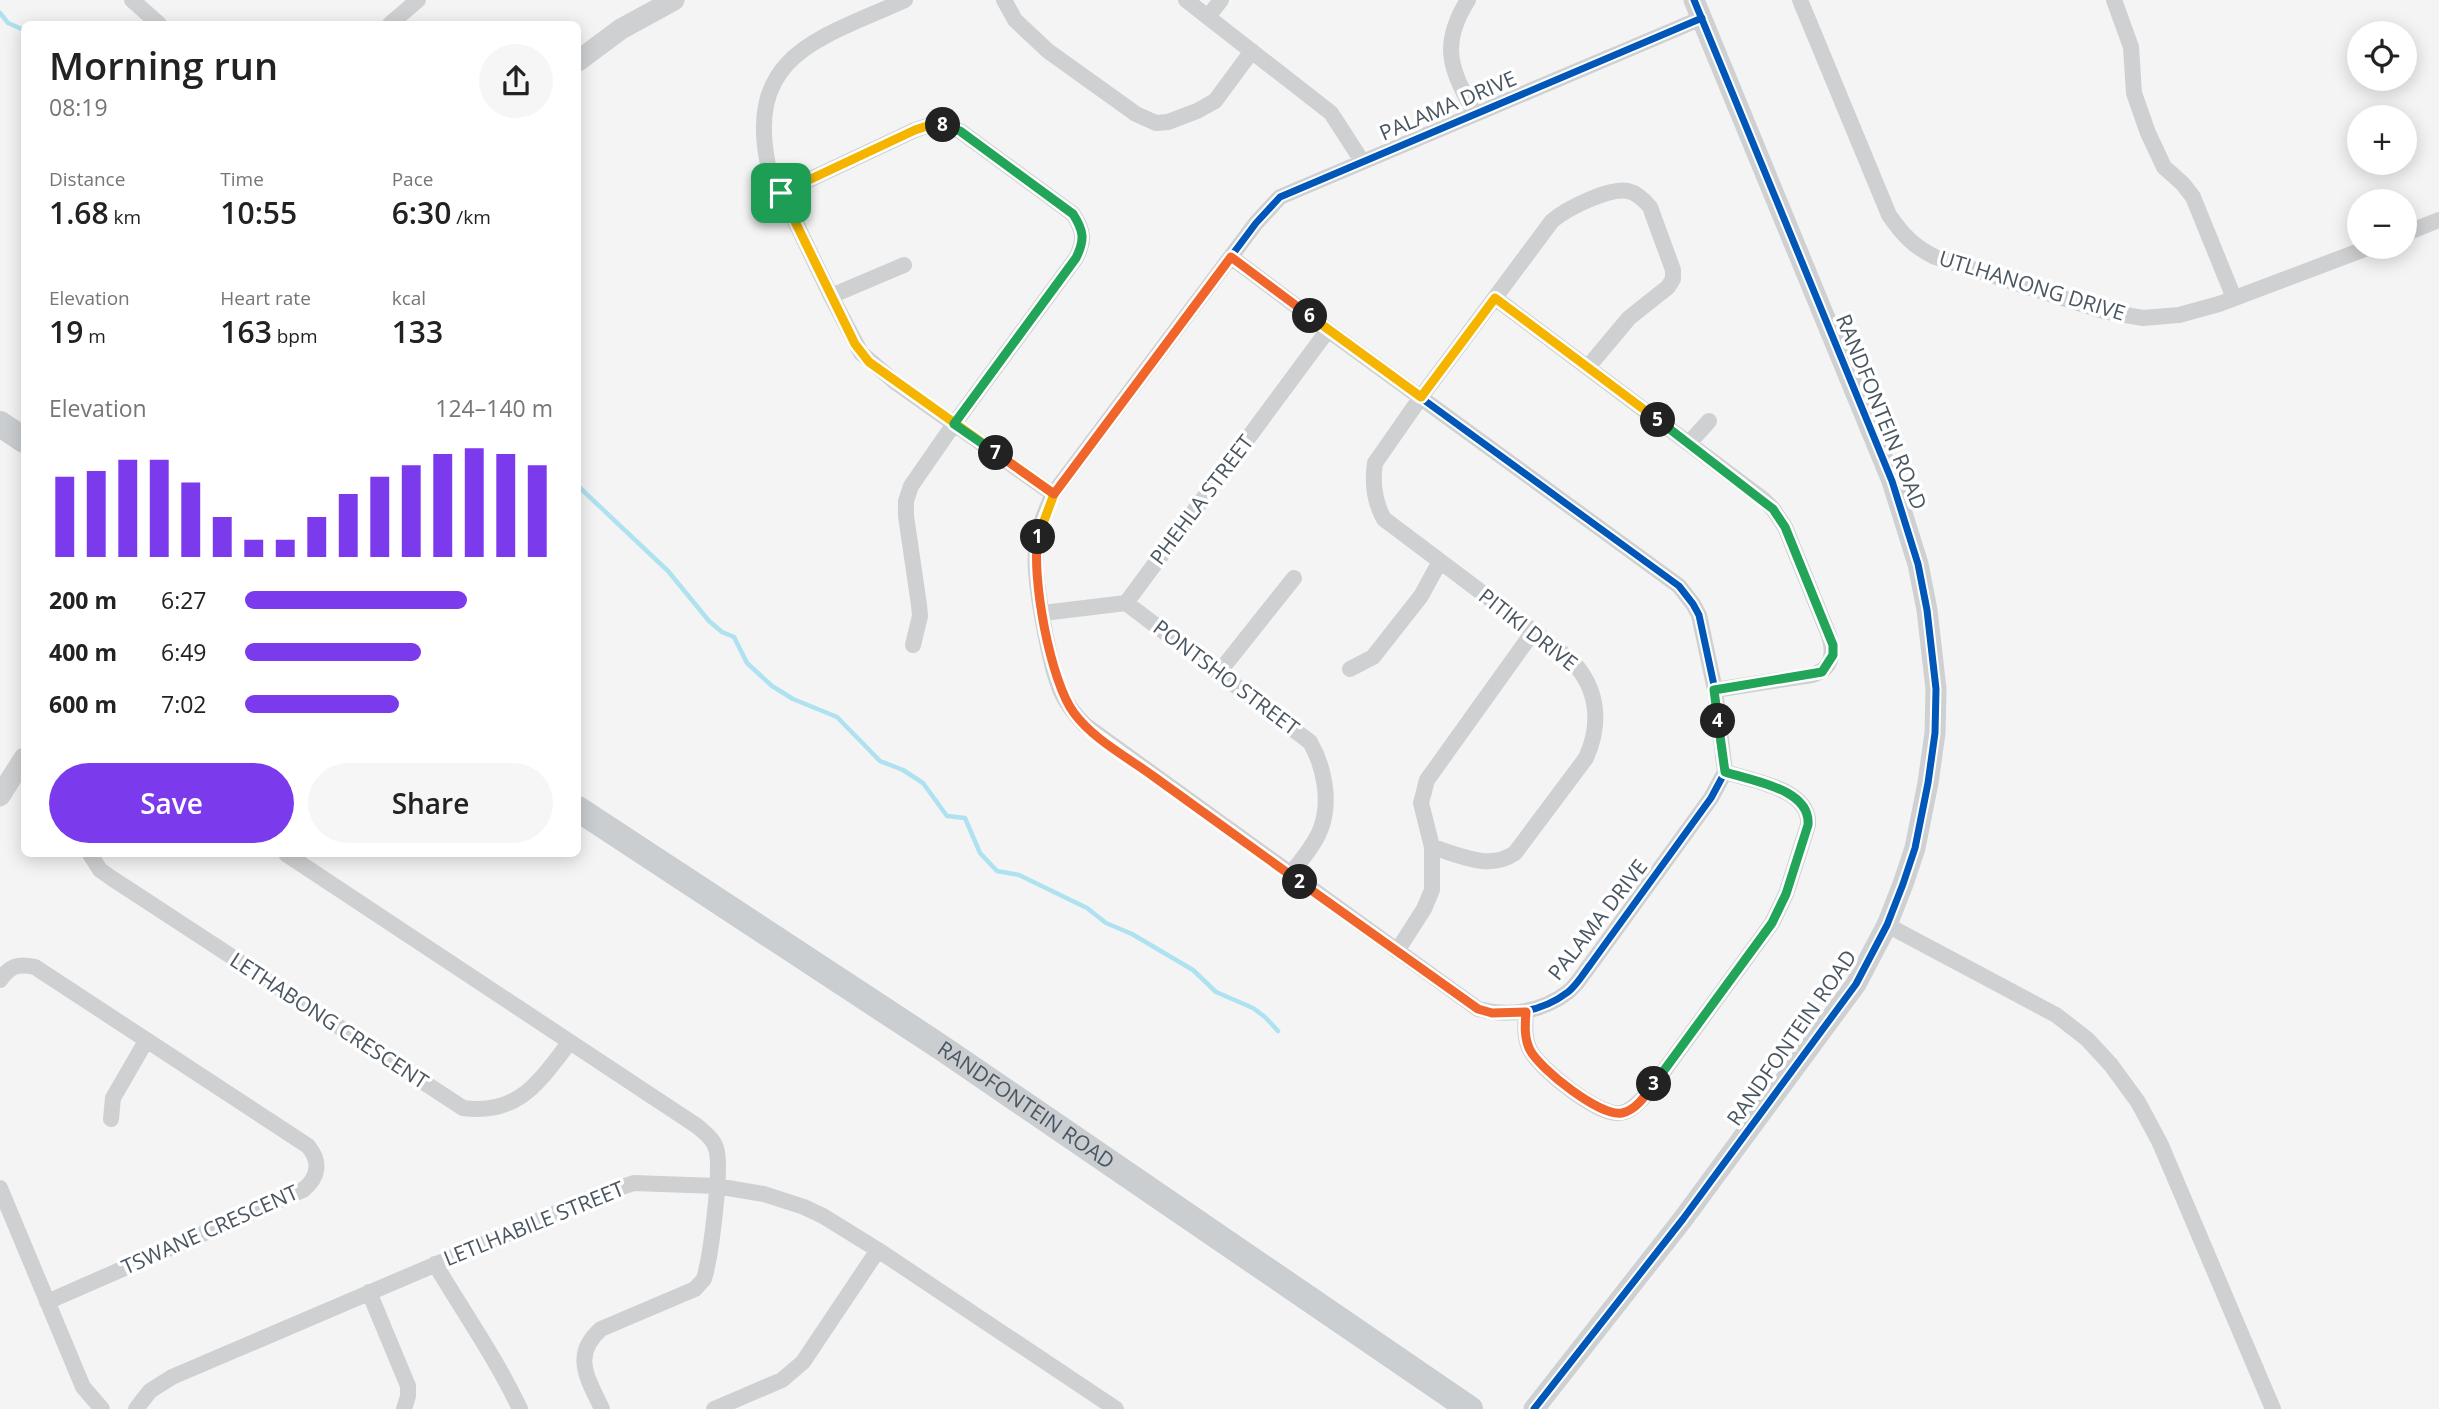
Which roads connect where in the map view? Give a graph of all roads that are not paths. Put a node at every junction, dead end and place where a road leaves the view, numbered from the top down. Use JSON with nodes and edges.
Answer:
{"nodes":[{"id":1,"x":132,"y":0,"type":"edge"},
{"id":2,"x":418,"y":0,"type":"edge"},
{"id":3,"x":674,"y":0,"type":"edge"},
{"id":4,"x":905,"y":0,"type":"edge"},
{"id":5,"x":1004,"y":0,"type":"edge"},
{"id":6,"x":1186,"y":0,"type":"edge"},
{"id":7,"x":1220,"y":0,"type":"edge"},
{"id":8,"x":1468,"y":0,"type":"edge"},
{"id":9,"x":1800,"y":0,"type":"edge"},
{"id":10,"x":2114,"y":0,"type":"edge"},
{"id":11,"x":1698,"y":9,"type":"edge"},
{"id":12,"x":1208,"y":17,"type":"junction"},
{"id":13,"x":156,"y":21,"type":"edge"},
{"id":14,"x":394,"y":21,"type":"edge"},
{"id":15,"x":1252,"y":51,"type":"junction"},
{"id":16,"x":581,"y":59,"type":"edge"},
{"id":17,"x":1475,"y":114,"type":"junction"},
{"id":18,"x":1362,"y":161,"type":"junction"},
{"id":19,"x":781,"y":193,"type":"junction"},
{"id":20,"x":2439,"y":220,"type":"edge"},
{"id":21,"x":2417,"y":229,"type":"edge"},
{"id":22,"x":2347,"y":256,"type":"edge"},
{"id":23,"x":1231,"y":257,"type":"junction"},
{"id":24,"x":905,"y":265,"type":"dead end"},
{"id":25,"x":831,"y":296,"type":"junction"},
{"id":26,"x":1495,"y":298,"type":"junction"},
{"id":27,"x":2234,"y":298,"type":"junction"},
{"id":28,"x":1328,"y":330,"type":"junction"},
{"id":29,"x":1588,"y":367,"type":"junction"},
{"id":30,"x":1421,"y":397,"type":"junction"},
{"id":31,"x":1709,"y":421,"type":"dead end"},
{"id":32,"x":0,"y":424,"type":"edge"},
{"id":33,"x":954,"y":424,"type":"junction"},
{"id":34,"x":21,"y":438,"type":"edge"},
{"id":35,"x":1689,"y":443,"type":"junction"},
{"id":36,"x":1054,"y":494,"type":"junction"},
{"id":37,"x":1439,"y":563,"type":"junction"},
{"id":38,"x":1294,"y":579,"type":"dead end"},
{"id":39,"x":1126,"y":603,"type":"junction"},
{"id":40,"x":1043,"y":613,"type":"junction"},
{"id":41,"x":1533,"y":632,"type":"junction"},
{"id":42,"x":913,"y":645,"type":"dead end"},
{"id":43,"x":1350,"y":668,"type":"dead end"},
{"id":44,"x":1220,"y":671,"type":"junction"},
{"id":45,"x":1714,"y":690,"type":"junction"},
{"id":46,"x":21,"y":763,"type":"edge"},
{"id":47,"x":1725,"y":772,"type":"junction"},
{"id":48,"x":0,"y":796,"type":"edge"},
{"id":49,"x":581,"y":811,"type":"edge"},
{"id":50,"x":1432,"y":847,"type":"junction"},
{"id":51,"x":92,"y":857,"type":"edge"},
{"id":52,"x":290,"y":857,"type":"edge"},
{"id":53,"x":1290,"y":875,"type":"junction"},
{"id":54,"x":1887,"y":925,"type":"junction"},
{"id":55,"x":1397,"y":951,"type":"junction"},
{"id":56,"x":0,"y":980,"type":"edge"},
{"id":57,"x":1526,"y":1012,"type":"junction"},
{"id":58,"x":146,"y":1041,"type":"junction"},
{"id":59,"x":569,"y":1043,"type":"junction"},
{"id":60,"x":111,"y":1119,"type":"dead end"},
{"id":61,"x":716,"y":1186,"type":"junction"},
{"id":62,"x":0,"y":1188,"type":"edge"},
{"id":63,"x":878,"y":1250,"type":"junction"},
{"id":64,"x":435,"y":1264,"type":"junction"},
{"id":65,"x":369,"y":1292,"type":"junction"},
{"id":66,"x":47,"y":1302,"type":"junction"},
{"id":67,"x":102,"y":1409,"type":"edge"},
{"id":68,"x":136,"y":1409,"type":"edge"},
{"id":69,"x":404,"y":1409,"type":"edge"},
{"id":70,"x":520,"y":1409,"type":"edge"},
{"id":71,"x":601,"y":1409,"type":"edge"},
{"id":72,"x":715,"y":1409,"type":"edge"},
{"id":73,"x":1116,"y":1409,"type":"edge"},
{"id":74,"x":1471,"y":1409,"type":"edge"},
{"id":75,"x":1534,"y":1409,"type":"edge"},
{"id":76,"x":2273,"y":1409,"type":"edge"}],
"edges":[{"from":1,"to":13,"type":"street"},
{"from":2,"to":14,"type":"street"},
{"from":3,"to":16,"type":"street"},
{"from":4,"to":19,"type":"street"},
{"from":5,"to":15,"type":"street"},
{"from":6,"to":12,"type":"street"},
{"from":7,"to":12,"type":"street"},
{"from":8,"to":17,"type":"street"},
{"from":9,"to":27,"type":"street","name":"UTLHANONG DRIVE"},
{"from":10,"to":27,"type":"street"},
{"from":11,"to":17,"type":"street","name":"PALAMA DRIVE"},
{"from":11,"to":54,"type":"street","name":"RANDFONTEIN ROAD"},
{"from":12,"to":15,"type":"street"},
{"from":15,"to":18,"type":"street"},
{"from":17,"to":18,"type":"street","name":"PALAMA DRIVE"},
{"from":18,"to":23,"type":"street","name":"PALAMA DRIVE"},
{"from":19,"to":25,"type":"street"},
{"from":19,"to":33,"type":"street"},
{"from":20,"to":21,"type":"street"},
{"from":22,"to":27,"type":"street","name":"UTLHANONG DRIVE"},
{"from":23,"to":28,"type":"street"},
{"from":23,"to":36,"type":"street","name":"PALAMA DRIVE"},
{"from":24,"to":25,"type":"street"},
{"from":25,"to":33,"type":"street"},
{"from":26,"to":29,"type":"street"},
{"from":26,"to":29,"type":"street"},
{"from":26,"to":30,"type":"street"},
{"from":28,"to":30,"type":"street"},
{"from":28,"to":39,"type":"street","name":"PHEHLA STREET"},
{"from":29,"to":35,"type":"street"},
{"from":30,"to":37,"type":"street","name":"PITIKI DRIVE"},
{"from":30,"to":45,"type":"street"},
{"from":31,"to":35,"type":"street"},
{"from":32,"to":34,"type":"main road"},
{"from":33,"to":36,"type":"street"},
{"from":33,"to":42,"type":"street"},
{"from":35,"to":45,"type":"street"},
{"from":36,"to":40,"type":"street","name":"PALAMA DRIVE"},
{"from":37,"to":41,"type":"street","name":"PITIKI DRIVE"},
{"from":37,"to":43,"type":"street"},
{"from":38,"to":44,"type":"street"},
{"from":39,"to":40,"type":"street"},
{"from":39,"to":44,"type":"street","name":"PONTSHO STREET"},
{"from":40,"to":53,"type":"street","name":"PALAMA DRIVE"},
{"from":41,"to":50,"type":"street"},
{"from":41,"to":50,"type":"street","name":"PITIKI DRIVE"},
{"from":44,"to":53,"type":"street","name":"PONTSHO STREET"},
{"from":45,"to":47,"type":"street"},
{"from":46,"to":48,"type":"street"},
{"from":47,"to":57,"type":"street","name":"PALAMA DRIVE"},
{"from":47,"to":57,"type":"street"},
{"from":49,"to":74,"type":"main road","name":"RANDFONTEIN ROAD"},
{"from":50,"to":55,"type":"street"},
{"from":51,"to":59,"type":"street","name":"LETHABONG CRESCENT"},
{"from":52,"to":59,"type":"street"},
{"from":53,"to":55,"type":"street","name":"PALAMA DRIVE"},
{"from":54,"to":75,"type":"street","name":"RANDFONTEIN ROAD"},
{"from":54,"to":76,"type":"street"},
{"from":55,"to":57,"type":"street","name":"PALAMA DRIVE"},
{"from":56,"to":58,"type":"street","name":"TSWANE CRESCENT"},
{"from":58,"to":60,"type":"street"},
{"from":58,"to":66,"type":"street","name":"TSWANE CRESCENT"},
{"from":59,"to":61,"type":"street"},
{"from":61,"to":63,"type":"street","name":"LETLHABILE STREET"},
{"from":61,"to":64,"type":"street","name":"LETLHABILE STREET"},
{"from":61,"to":71,"type":"street"},
{"from":62,"to":66,"type":"street"},
{"from":63,"to":72,"type":"street"},
{"from":63,"to":73,"type":"street","name":"LETLHABILE STREET"},
{"from":64,"to":65,"type":"street","name":"LETLHABILE STREET"},
{"from":64,"to":70,"type":"street"},
{"from":65,"to":68,"type":"street","name":"LETLHABILE STREET"},
{"from":65,"to":69,"type":"street"},
{"from":66,"to":67,"type":"street"}]}
